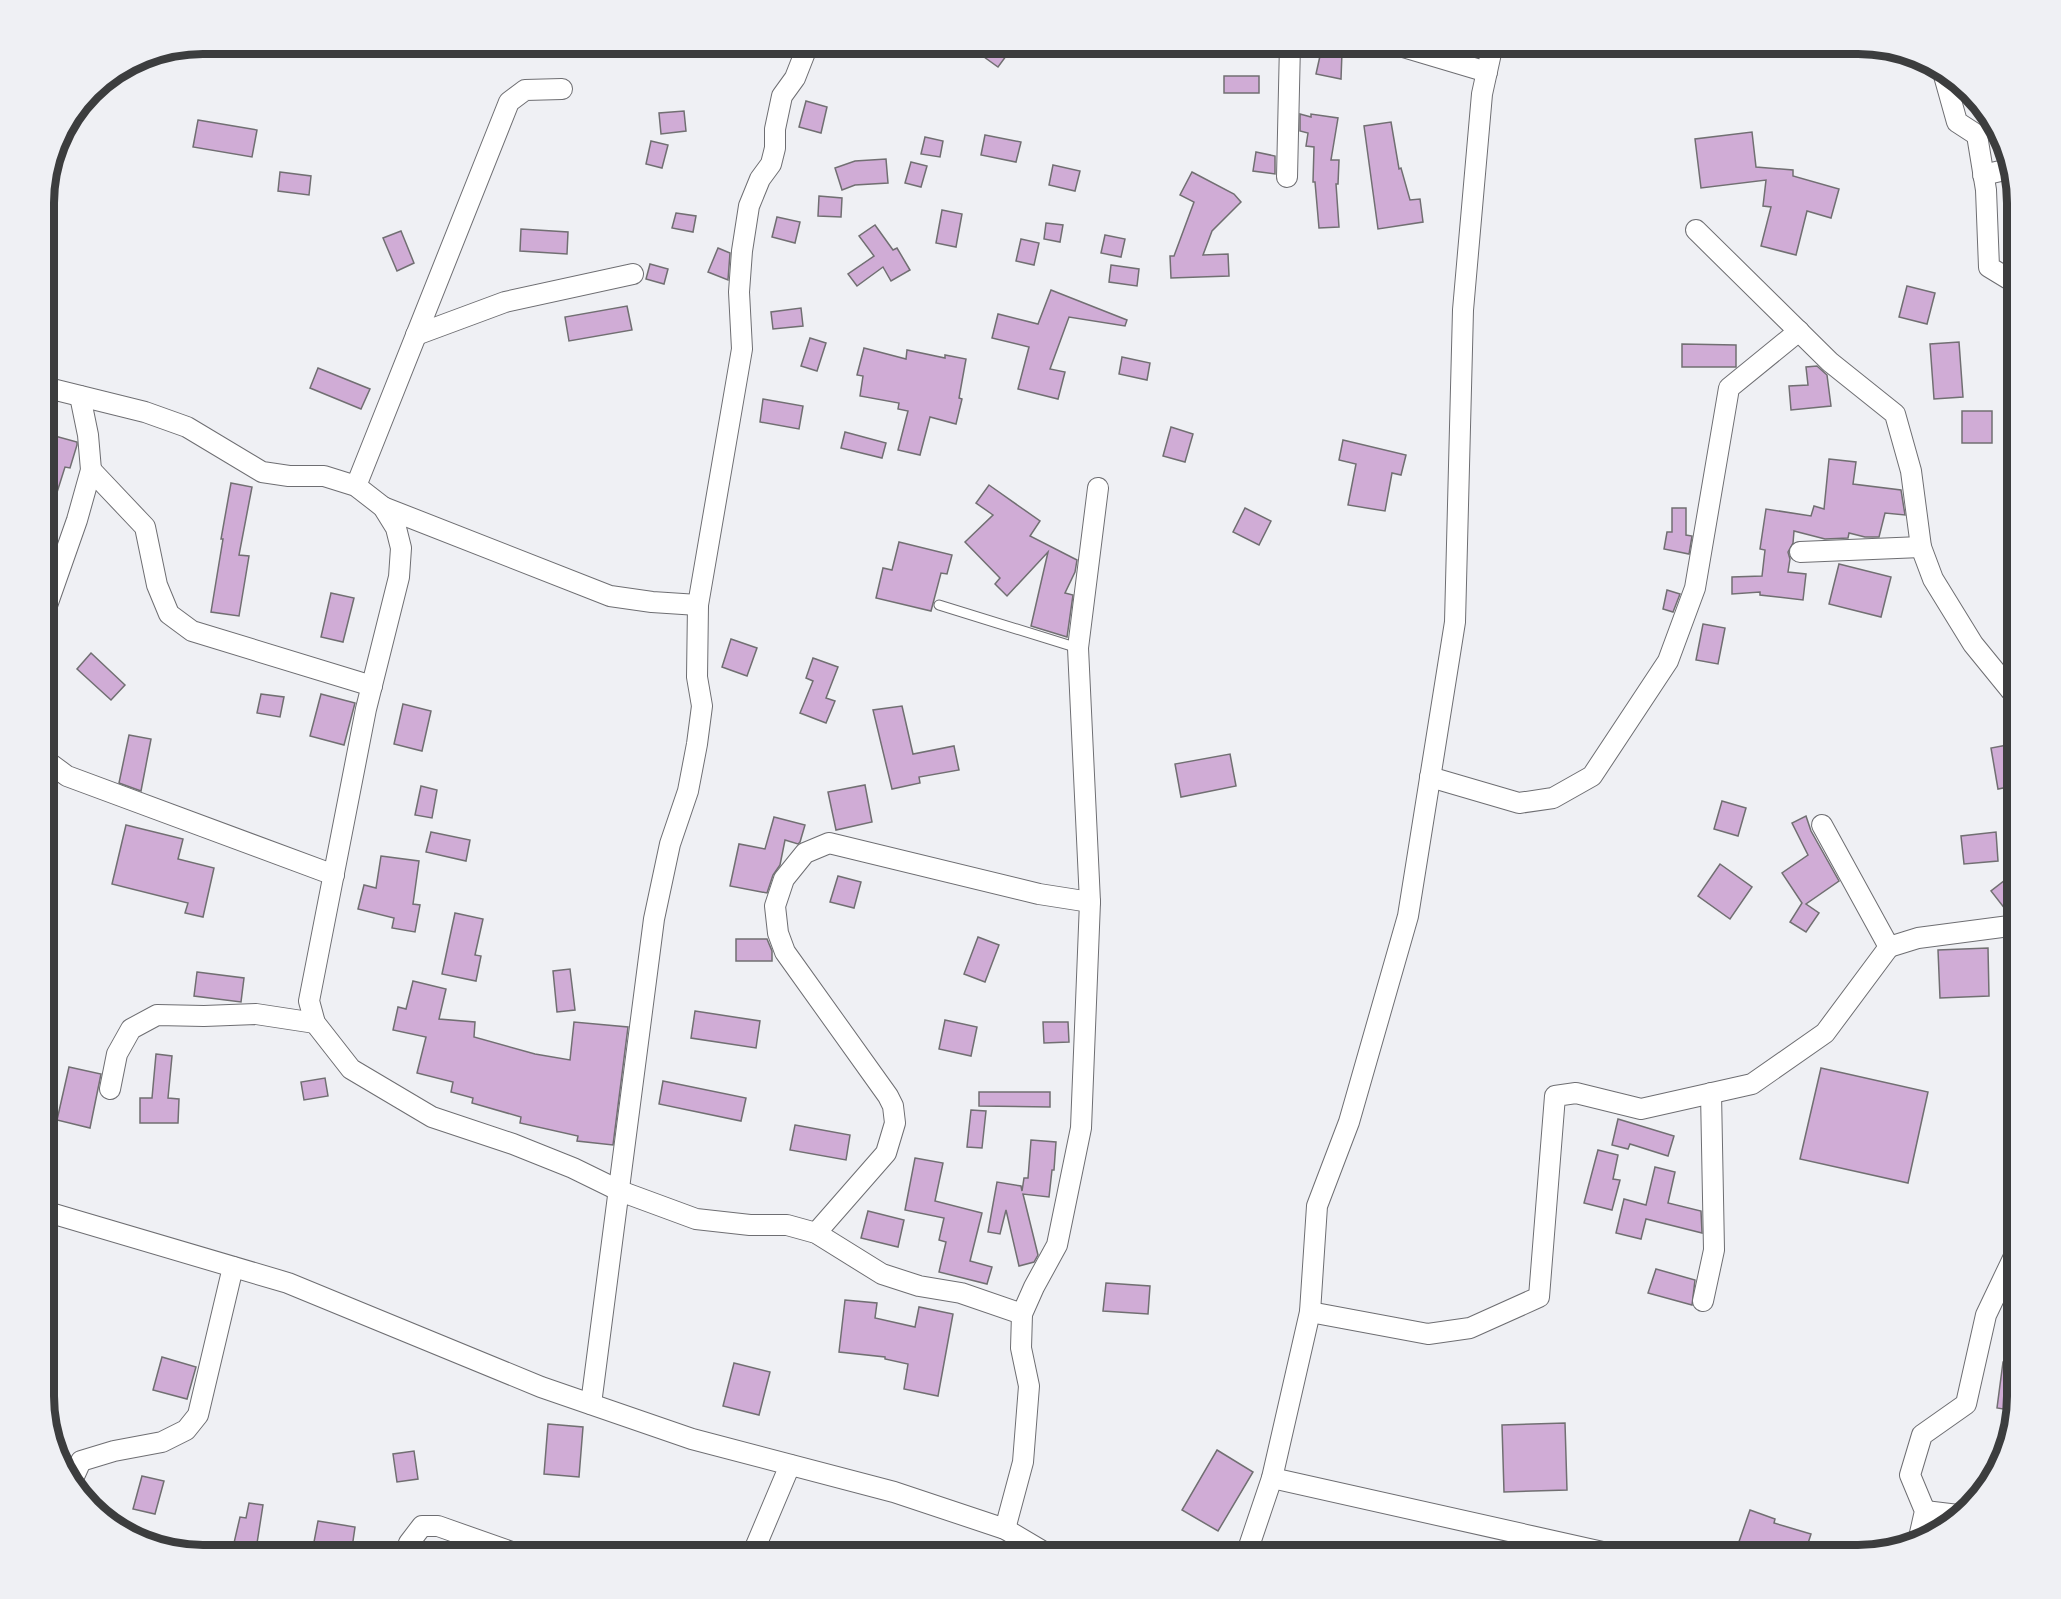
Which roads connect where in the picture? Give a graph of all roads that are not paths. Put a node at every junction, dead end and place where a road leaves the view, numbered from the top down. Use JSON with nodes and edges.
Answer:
{"nodes":[{"id":1,"x":804,"y":54,"type":"edge"},
{"id":2,"x":1290,"y":54,"type":"edge"},
{"id":3,"x":1427,"y":54,"type":"edge"},
{"id":4,"x":1491,"y":54,"type":"edge"},
{"id":5,"x":1487,"y":72,"type":"junction"},
{"id":6,"x":1945,"y":82,"type":"edge"},
{"id":7,"x":562,"y":89,"type":"dead end"},
{"id":8,"x":2003,"y":170,"type":"edge"},
{"id":9,"x":1983,"y":175,"type":"junction"},
{"id":10,"x":1287,"y":177,"type":"dead end"},
{"id":11,"x":1696,"y":230,"type":"dead end"},
{"id":12,"x":633,"y":274,"type":"dead end"},
{"id":13,"x":2007,"y":278,"type":"edge"},
{"id":14,"x":1799,"y":331,"type":"junction"},
{"id":15,"x":416,"y":335,"type":"junction"},
{"id":16,"x":54,"y":390,"type":"edge"},
{"id":17,"x":80,"y":396,"type":"junction"},
{"id":18,"x":91,"y":470,"type":"junction"},
{"id":19,"x":356,"y":486,"type":"junction"},
{"id":20,"x":1098,"y":488,"type":"dead end"},
{"id":21,"x":383,"y":507,"type":"junction"},
{"id":22,"x":1921,"y":547,"type":"junction"},
{"id":23,"x":1800,"y":552,"type":"dead end"},
{"id":24,"x":54,"y":586,"type":"edge"},
{"id":25,"x":698,"y":605,"type":"junction"},
{"id":26,"x":939,"y":605,"type":"dead end"},
{"id":27,"x":1078,"y":648,"type":"junction"},
{"id":28,"x":2007,"y":685,"type":"edge"},
{"id":29,"x":372,"y":687,"type":"junction"},
{"id":30,"x":54,"y":766,"type":"edge"},
{"id":31,"x":1430,"y":777,"type":"junction"},
{"id":32,"x":1822,"y":825,"type":"dead end"},
{"id":33,"x":334,"y":875,"type":"junction"},
{"id":34,"x":1090,"y":902,"type":"junction"},
{"id":35,"x":2007,"y":926,"type":"edge"},
{"id":36,"x":1889,"y":947,"type":"junction"},
{"id":37,"x":315,"y":1023,"type":"junction"},
{"id":38,"x":110,"y":1089,"type":"dead end"},
{"id":39,"x":1711,"y":1093,"type":"junction"},
{"id":40,"x":620,"y":1191,"type":"junction"},
{"id":41,"x":54,"y":1214,"type":"edge"},
{"id":42,"x":816,"y":1233,"type":"junction"},
{"id":43,"x":233,"y":1266,"type":"junction"},
{"id":44,"x":2007,"y":1272,"type":"edge"},
{"id":45,"x":1703,"y":1302,"type":"dead end"},
{"id":46,"x":1310,"y":1312,"type":"junction"},
{"id":47,"x":1022,"y":1314,"type":"junction"},
{"id":48,"x":591,"y":1404,"type":"junction"},
{"id":49,"x":790,"y":1465,"type":"junction"},
{"id":50,"x":76,"y":1473,"type":"edge"},
{"id":51,"x":1272,"y":1478,"type":"junction"},
{"id":52,"x":1925,"y":1511,"type":"junction"},
{"id":53,"x":1949,"y":1514,"type":"edge"},
{"id":54,"x":1005,"y":1529,"type":"junction"},
{"id":55,"x":1920,"y":1532,"type":"edge"},
{"id":56,"x":408,"y":1545,"type":"edge"},
{"id":57,"x":490,"y":1545,"type":"edge"},
{"id":58,"x":757,"y":1545,"type":"edge"},
{"id":59,"x":1031,"y":1545,"type":"edge"},
{"id":60,"x":1250,"y":1545,"type":"edge"},
{"id":61,"x":1567,"y":1545,"type":"edge"}],
"edges":[{"from":1,"to":25,"type":"street"},
{"from":2,"to":10,"type":"street"},
{"from":3,"to":5,"type":"street"},
{"from":4,"to":5,"type":"street"},
{"from":5,"to":31,"type":"street"},
{"from":6,"to":9,"type":"street"},
{"from":7,"to":15,"type":"street"},
{"from":8,"to":9,"type":"street"},
{"from":9,"to":13,"type":"street"},
{"from":11,"to":14,"type":"street"},
{"from":12,"to":15,"type":"street"},
{"from":14,"to":22,"type":"street"},
{"from":14,"to":31,"type":"street"},
{"from":15,"to":19,"type":"street"},
{"from":16,"to":17,"type":"street"},
{"from":17,"to":18,"type":"street"},
{"from":17,"to":19,"type":"street"},
{"from":18,"to":24,"type":"street"},
{"from":18,"to":29,"type":"street"},
{"from":19,"to":21,"type":"street"},
{"from":20,"to":27,"type":"street"},
{"from":21,"to":25,"type":"street"},
{"from":21,"to":29,"type":"street"},
{"from":22,"to":23,"type":"street"},
{"from":22,"to":28,"type":"street"},
{"from":25,"to":40,"type":"street"},
{"from":26,"to":27,"type":"lane"},
{"from":27,"to":34,"type":"street"},
{"from":29,"to":33,"type":"street"},
{"from":30,"to":33,"type":"street"},
{"from":31,"to":46,"type":"street"},
{"from":32,"to":36,"type":"street"},
{"from":33,"to":37,"type":"street"},
{"from":34,"to":42,"type":"street"},
{"from":34,"to":47,"type":"street"},
{"from":35,"to":36,"type":"street"},
{"from":36,"to":39,"type":"street"},
{"from":37,"to":38,"type":"street"},
{"from":37,"to":40,"type":"street"},
{"from":39,"to":45,"type":"street"},
{"from":39,"to":46,"type":"street"},
{"from":40,"to":42,"type":"street"},
{"from":40,"to":48,"type":"street"},
{"from":41,"to":43,"type":"street"},
{"from":42,"to":47,"type":"street"},
{"from":43,"to":48,"type":"street"},
{"from":43,"to":50,"type":"street"},
{"from":44,"to":52,"type":"street"},
{"from":46,"to":51,"type":"street"},
{"from":47,"to":54,"type":"street"},
{"from":48,"to":49,"type":"street"},
{"from":49,"to":54,"type":"street"},
{"from":49,"to":58,"type":"street"},
{"from":51,"to":60,"type":"street"},
{"from":51,"to":61,"type":"street"},
{"from":52,"to":53,"type":"street"},
{"from":52,"to":55,"type":"street"},
{"from":54,"to":59,"type":"street"},
{"from":56,"to":57,"type":"street"}]}
